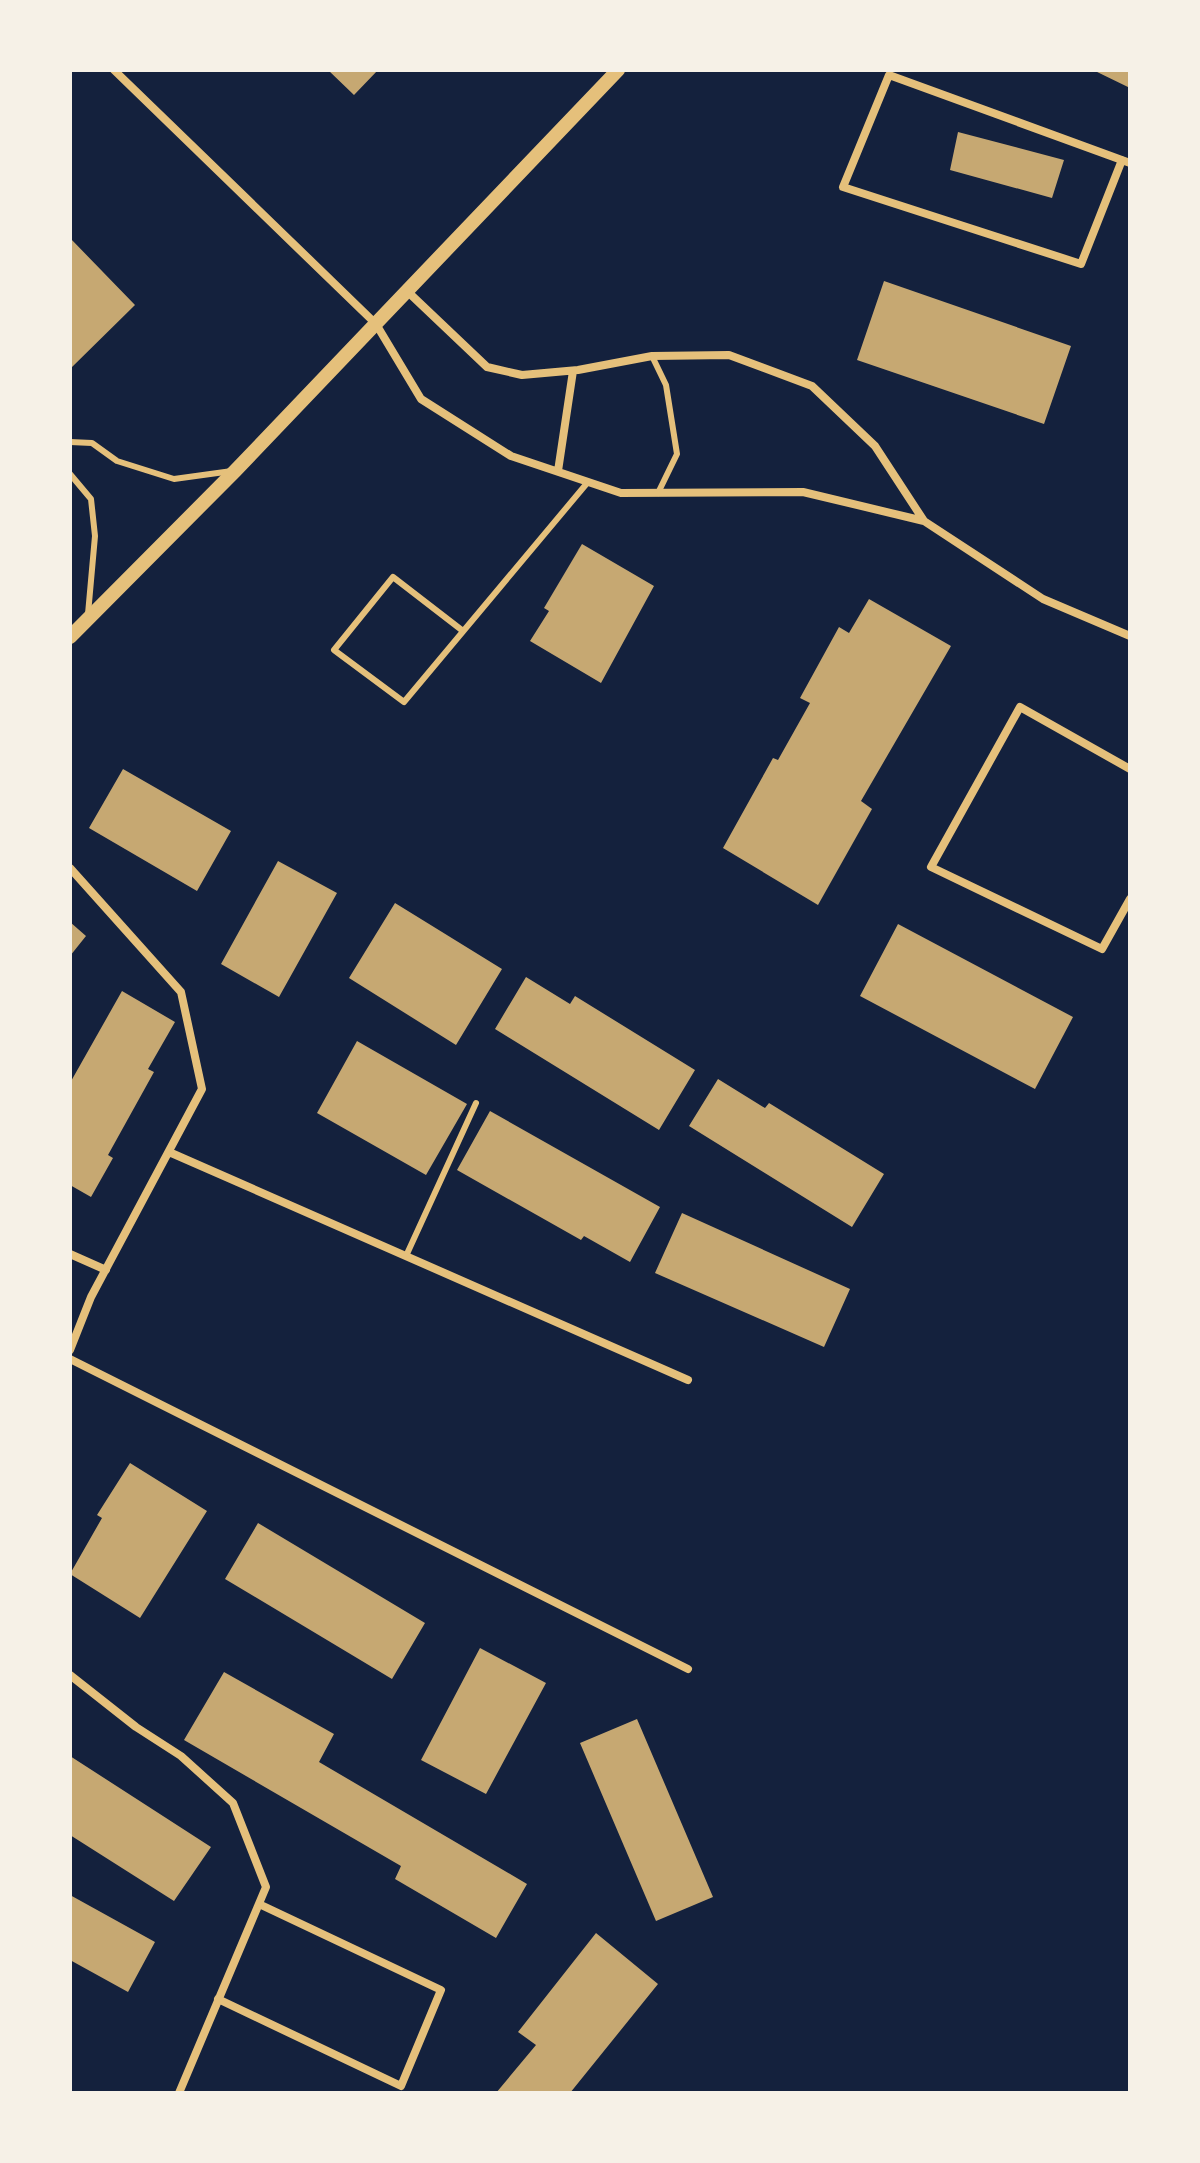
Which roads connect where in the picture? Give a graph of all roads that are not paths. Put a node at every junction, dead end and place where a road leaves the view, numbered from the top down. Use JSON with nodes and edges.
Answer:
{"nodes":[{"id":1,"x":114,"y":70,"type":"edge"},
{"id":2,"x":618,"y":70,"type":"edge"},
{"id":3,"x":1126,"y":162,"type":"edge"},
{"id":4,"x":407,"y":291,"type":"junction"},
{"id":5,"x":376,"y":324,"type":"junction"},
{"id":6,"x":652,"y":356,"type":"junction"},
{"id":7,"x":573,"y":371,"type":"junction"},
{"id":8,"x":70,"y":442,"type":"edge"},
{"id":9,"x":235,"y":471,"type":"junction"},
{"id":10,"x":558,"y":471,"type":"junction"},
{"id":11,"x":70,"y":474,"type":"edge"},
{"id":12,"x":588,"y":482,"type":"junction"},
{"id":13,"x":658,"y":493,"type":"junction"},
{"id":14,"x":924,"y":521,"type":"junction"},
{"id":15,"x":88,"y":619,"type":"junction"},
{"id":16,"x":463,"y":631,"type":"junction"},
{"id":17,"x":1130,"y":636,"type":"edge"},
{"id":18,"x":70,"y":637,"type":"edge"},
{"id":19,"x":1130,"y":769,"type":"edge"},
{"id":20,"x":70,"y":868,"type":"edge"},
{"id":21,"x":1130,"y":899,"type":"edge"},
{"id":22,"x":476,"y":1103,"type":"dead end"},
{"id":23,"x":169,"y":1152,"type":"junction"},
{"id":24,"x":70,"y":1254,"type":"edge"},
{"id":25,"x":406,"y":1256,"type":"junction"},
{"id":26,"x":106,"y":1270,"type":"junction"},
{"id":27,"x":70,"y":1350,"type":"edge"},
{"id":28,"x":70,"y":1359,"type":"edge"},
{"id":29,"x":688,"y":1380,"type":"dead end"},
{"id":30,"x":688,"y":1669,"type":"dead end"},
{"id":31,"x":70,"y":1675,"type":"edge"},
{"id":32,"x":259,"y":1904,"type":"junction"},
{"id":33,"x":218,"y":1999,"type":"junction"},
{"id":34,"x":179,"y":2093,"type":"edge"}],
"edges":[{"from":1,"to":5,"type":"street"},
{"from":2,"to":4,"type":"street"},
{"from":3,"to":3,"type":"street"},
{"from":4,"to":5,"type":"street"},
{"from":4,"to":7,"type":"street"},
{"from":5,"to":9,"type":"street"},
{"from":5,"to":10,"type":"street"},
{"from":6,"to":7,"type":"street"},
{"from":6,"to":13,"type":"lane"},
{"from":6,"to":14,"type":"street"},
{"from":7,"to":10,"type":"street"},
{"from":8,"to":9,"type":"lane"},
{"from":9,"to":15,"type":"street"},
{"from":10,"to":12,"type":"street"},
{"from":11,"to":15,"type":"lane"},
{"from":12,"to":13,"type":"street"},
{"from":12,"to":16,"type":"lane"},
{"from":13,"to":14,"type":"street"},
{"from":14,"to":17,"type":"street"},
{"from":15,"to":18,"type":"street"},
{"from":16,"to":16,"type":"lane"},
{"from":19,"to":21,"type":"street"},
{"from":20,"to":23,"type":"street"},
{"from":22,"to":25,"type":"lane"},
{"from":23,"to":25,"type":"street"},
{"from":23,"to":26,"type":"street"},
{"from":24,"to":26,"type":"street"},
{"from":25,"to":29,"type":"street"},
{"from":26,"to":27,"type":"street"},
{"from":28,"to":30,"type":"street"},
{"from":31,"to":32,"type":"street"},
{"from":32,"to":33,"type":"street"},
{"from":32,"to":33,"type":"street"},
{"from":33,"to":34,"type":"street"}]}
